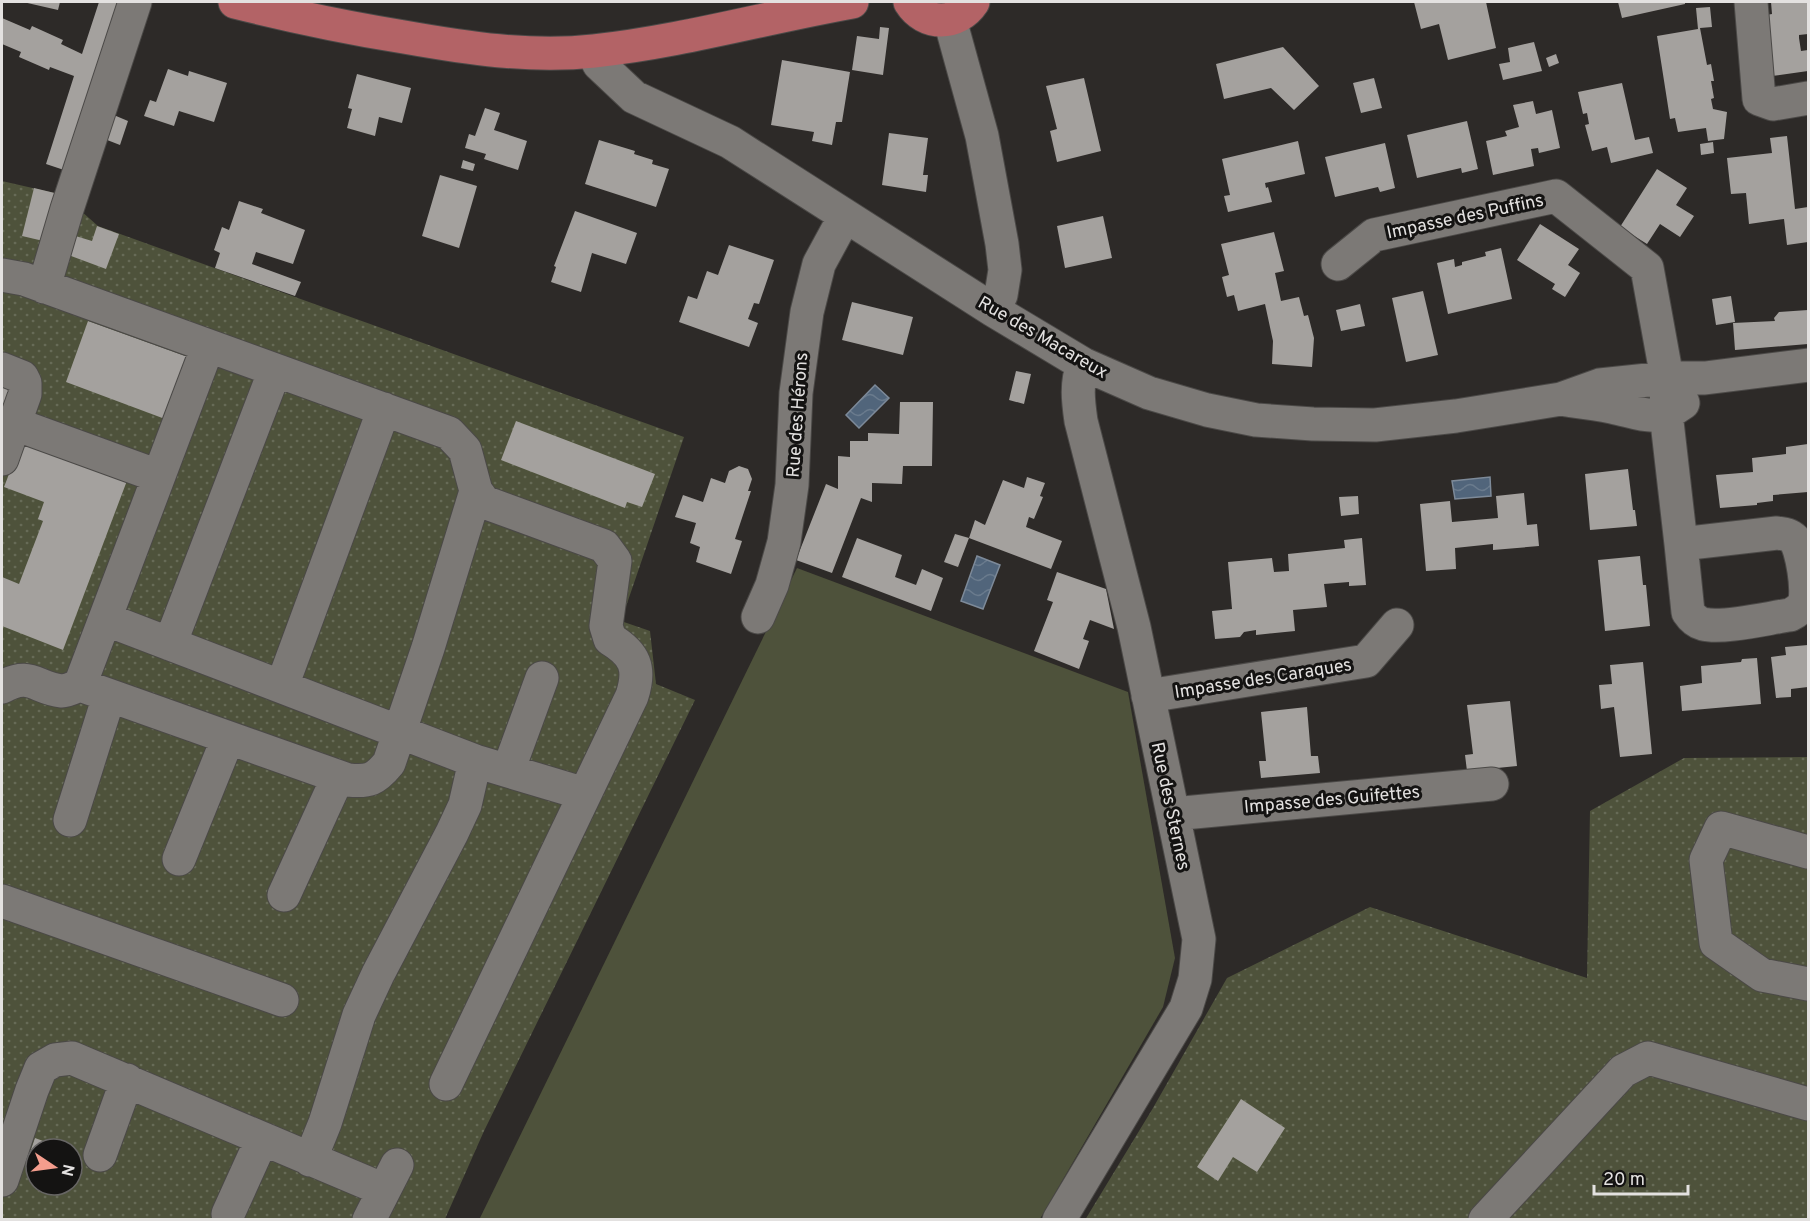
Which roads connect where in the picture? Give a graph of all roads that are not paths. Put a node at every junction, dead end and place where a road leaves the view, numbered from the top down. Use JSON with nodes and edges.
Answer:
{"nodes":[{"id":1,"x":135,"y":2,"type":"edge"},
{"id":2,"x":235,"y":2,"type":"edge"},
{"id":3,"x":852,"y":2,"type":"edge"},
{"id":4,"x":910,"y":2,"type":"edge"},
{"id":5,"x":1751,"y":2,"type":"edge"},
{"id":6,"x":961,"y":10,"type":"edge"},
{"id":7,"x":593,"y":52,"type":"junction"},
{"id":8,"x":1809,"y":98,"type":"edge"},
{"id":9,"x":845,"y":216,"type":"junction"},
{"id":10,"x":1338,"y":264,"type":"dead end"},
{"id":11,"x":2,"y":275,"type":"edge"},
{"id":12,"x":44,"y":286,"type":"junction"},
{"id":13,"x":993,"y":310,"type":"junction"},
{"id":14,"x":208,"y":346,"type":"junction"},
{"id":15,"x":1083,"y":364,"type":"junction"},
{"id":16,"x":1809,"y":365,"type":"edge"},
{"id":17,"x":2,"y":369,"type":"edge"},
{"id":18,"x":275,"y":370,"type":"junction"},
{"id":19,"x":1668,"y":378,"type":"junction"},
{"id":20,"x":1705,"y":378,"type":"junction"},
{"id":21,"x":1561,"y":399,"type":"junction"},
{"id":22,"x":384,"y":409,"type":"junction"},
{"id":23,"x":1666,"y":413,"type":"junction"},
{"id":24,"x":15,"y":424,"type":"junction"},
{"id":25,"x":2,"y":459,"type":"edge"},
{"id":26,"x":158,"y":476,"type":"junction"},
{"id":27,"x":476,"y":491,"type":"junction"},
{"id":28,"x":1681,"y":544,"type":"dead end"},
{"id":29,"x":758,"y":617,"type":"dead end"},
{"id":30,"x":105,"y":619,"type":"junction"},
{"id":31,"x":1397,"y":625,"type":"dead end"},
{"id":32,"x":170,"y":644,"type":"junction"},
{"id":33,"x":542,"y":678,"type":"dead end"},
{"id":34,"x":282,"y":686,"type":"junction"},
{"id":35,"x":2,"y":687,"type":"edge"},
{"id":36,"x":95,"y":690,"type":"junction"},
{"id":37,"x":1148,"y":696,"type":"junction"},
{"id":38,"x":399,"y":731,"type":"junction"},
{"id":39,"x":228,"y":738,"type":"junction"},
{"id":40,"x":475,"y":761,"type":"junction"},
{"id":41,"x":508,"y":771,"type":"junction"},
{"id":42,"x":338,"y":777,"type":"junction"},
{"id":43,"x":1492,"y":784,"type":"dead end"},
{"id":44,"x":585,"y":794,"type":"junction"},
{"id":45,"x":1173,"y":814,"type":"junction"},
{"id":46,"x":70,"y":820,"type":"dead end"},
{"id":47,"x":1809,"y":852,"type":"edge"},
{"id":48,"x":179,"y":859,"type":"dead end"},
{"id":49,"x":284,"y":895,"type":"dead end"},
{"id":50,"x":2,"y":901,"type":"edge"},
{"id":51,"x":1809,"y":984,"type":"edge"},
{"id":52,"x":282,"y":1000,"type":"dead end"},
{"id":53,"x":127,"y":1080,"type":"junction"},
{"id":54,"x":446,"y":1084,"type":"dead end"},
{"id":55,"x":1809,"y":1104,"type":"edge"},
{"id":56,"x":262,"y":1139,"type":"junction"},
{"id":57,"x":100,"y":1155,"type":"dead end"},
{"id":58,"x":310,"y":1160,"type":"junction"},
{"id":59,"x":2,"y":1180,"type":"edge"},
{"id":60,"x":228,"y":1214,"type":"dead end"},
{"id":61,"x":369,"y":1220,"type":"edge"},
{"id":62,"x":1059,"y":1220,"type":"edge"},
{"id":63,"x":1485,"y":1220,"type":"edge"}],
"edges":[{"from":1,"to":12,"type":"street"},
{"from":2,"to":7,"type":"main road"},
{"from":3,"to":7,"type":"main road"},
{"from":4,"to":6,"type":"main road"},
{"from":5,"to":8,"type":"street"},
{"from":6,"to":13,"type":"street"},
{"from":7,"to":9,"type":"street","name":"Rue des Macareux"},
{"from":9,"to":13,"type":"street","name":"Rue des Macareux"},
{"from":9,"to":29,"type":"street","name":"Rue des Hérons"},
{"from":10,"to":19,"type":"street","name":"Impasse des Puffins"},
{"from":11,"to":12,"type":"street"},
{"from":12,"to":14,"type":"street"},
{"from":13,"to":15,"type":"street","name":"Rue des Macareux"},
{"from":14,"to":18,"type":"street"},
{"from":14,"to":26,"type":"street"},
{"from":15,"to":21,"type":"street","name":"Rue des Macareux"},
{"from":15,"to":37,"type":"street","name":"Rue des Sternes"},
{"from":16,"to":20,"type":"street","name":"Rue des Macareux"},
{"from":17,"to":24,"type":"street"},
{"from":18,"to":22,"type":"street"},
{"from":18,"to":32,"type":"street"},
{"from":19,"to":20,"type":"street","name":"Rue des Macareux"},
{"from":19,"to":21,"type":"street","name":"Rue des Macareux"},
{"from":19,"to":23,"type":"street"},
{"from":20,"to":23,"type":"street"},
{"from":21,"to":23,"type":"street","name":"Rue des Macareux"},
{"from":22,"to":27,"type":"street"},
{"from":22,"to":34,"type":"street"},
{"from":23,"to":28,"type":"street"},
{"from":24,"to":25,"type":"street"},
{"from":24,"to":26,"type":"street"},
{"from":26,"to":30,"type":"street"},
{"from":27,"to":38,"type":"street"},
{"from":27,"to":44,"type":"street"},
{"from":30,"to":32,"type":"street"},
{"from":30,"to":36,"type":"street"},
{"from":31,"to":37,"type":"street","name":"Impasse des Caraques"},
{"from":32,"to":34,"type":"street"},
{"from":33,"to":41,"type":"street"},
{"from":34,"to":38,"type":"street"},
{"from":35,"to":36,"type":"street"},
{"from":36,"to":39,"type":"street"},
{"from":36,"to":46,"type":"street"},
{"from":37,"to":45,"type":"street","name":"Rue des Sternes"},
{"from":38,"to":40,"type":"street"},
{"from":38,"to":42,"type":"street"},
{"from":39,"to":42,"type":"street"},
{"from":39,"to":48,"type":"street"},
{"from":40,"to":41,"type":"street"},
{"from":40,"to":58,"type":"street"},
{"from":41,"to":44,"type":"street"},
{"from":42,"to":49,"type":"street"},
{"from":43,"to":45,"type":"street","name":"Impasse des Guifettes"},
{"from":44,"to":54,"type":"street"},
{"from":45,"to":62,"type":"street","name":"Rue des Sternes"},
{"from":47,"to":51,"type":"street"},
{"from":50,"to":52,"type":"street"},
{"from":53,"to":56,"type":"street"},
{"from":53,"to":57,"type":"street"},
{"from":53,"to":59,"type":"street"},
{"from":55,"to":63,"type":"street"},
{"from":56,"to":58,"type":"street"},
{"from":56,"to":60,"type":"street"},
{"from":58,"to":61,"type":"street"}]}
